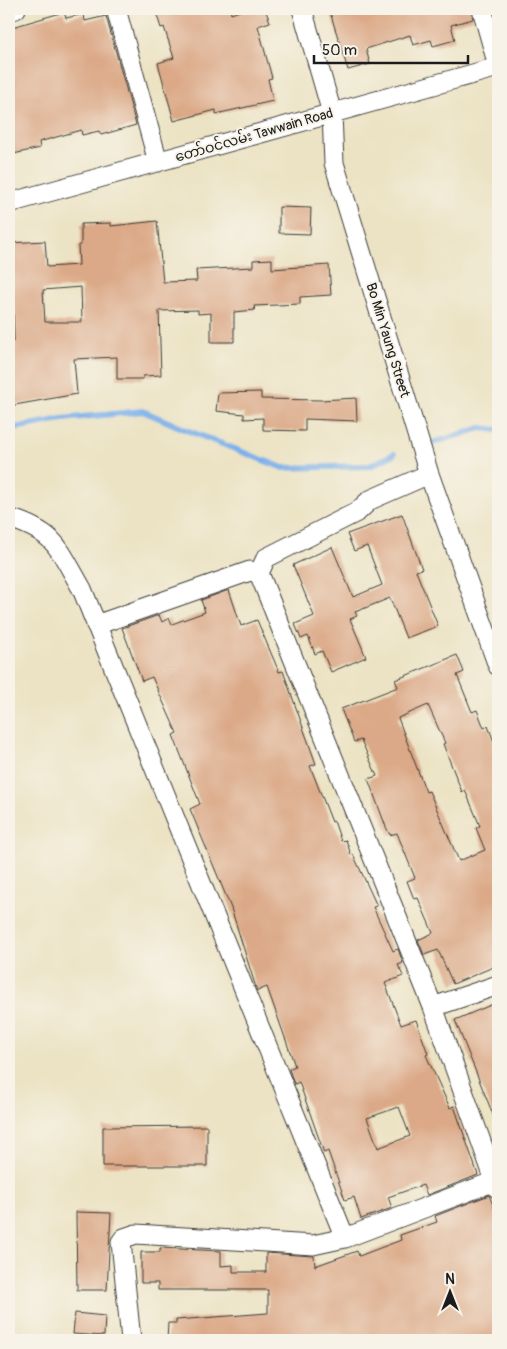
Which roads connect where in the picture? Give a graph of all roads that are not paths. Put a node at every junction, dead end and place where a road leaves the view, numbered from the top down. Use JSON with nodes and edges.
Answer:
{"nodes":[{"id":1,"x":16,"y":9,"type":"edge"},
{"id":2,"x":116,"y":9,"type":"edge"},
{"id":3,"x":302,"y":9,"type":"edge"},
{"id":4,"x":482,"y":9,"type":"edge"},
{"id":5,"x":9,"y":11,"type":"edge"},
{"id":6,"x":498,"y":66,"type":"edge"},
{"id":7,"x":332,"y":113,"type":"junction"},
{"id":8,"x":158,"y":162,"type":"junction"},
{"id":9,"x":9,"y":202,"type":"edge"},
{"id":10,"x":429,"y":474,"type":"junction"},
{"id":11,"x":9,"y":518,"type":"edge"},
{"id":12,"x":259,"y":573,"type":"junction"},
{"id":13,"x":96,"y":625,"type":"junction"},
{"id":14,"x":498,"y":666,"type":"edge"},
{"id":15,"x":498,"y":985,"type":"edge"},
{"id":16,"x":433,"y":1007,"type":"junction"},
{"id":17,"x":497,"y":1185,"type":"edge"},
{"id":18,"x":345,"y":1238,"type":"junction"},
{"id":19,"x":131,"y":1340,"type":"edge"}],
"edges":[{"from":1,"to":5,"type":"street"},
{"from":2,"to":8,"type":"street"},
{"from":3,"to":7,"type":"street","name":"Bo Min Yaung Street"},
{"from":4,"to":6,"type":"street"},
{"from":6,"to":7,"type":"street","name":"တော်ဝင်လမ်း Tawwain Road"},
{"from":7,"to":8,"type":"street","name":"တော်ဝင်လမ်း Tawwain Road"},
{"from":7,"to":10,"type":"street","name":"Bo Min Yaung Street"},
{"from":8,"to":9,"type":"street","name":"တော်ဝင်လမ်း Tawwain Road"},
{"from":10,"to":12,"type":"street"},
{"from":10,"to":14,"type":"street","name":"Bo Min Yaung Street"},
{"from":11,"to":13,"type":"street"},
{"from":12,"to":13,"type":"street"},
{"from":12,"to":16,"type":"street"},
{"from":13,"to":18,"type":"street"},
{"from":15,"to":16,"type":"street"},
{"from":16,"to":17,"type":"street"},
{"from":17,"to":18,"type":"street"},
{"from":18,"to":19,"type":"street"}]}
